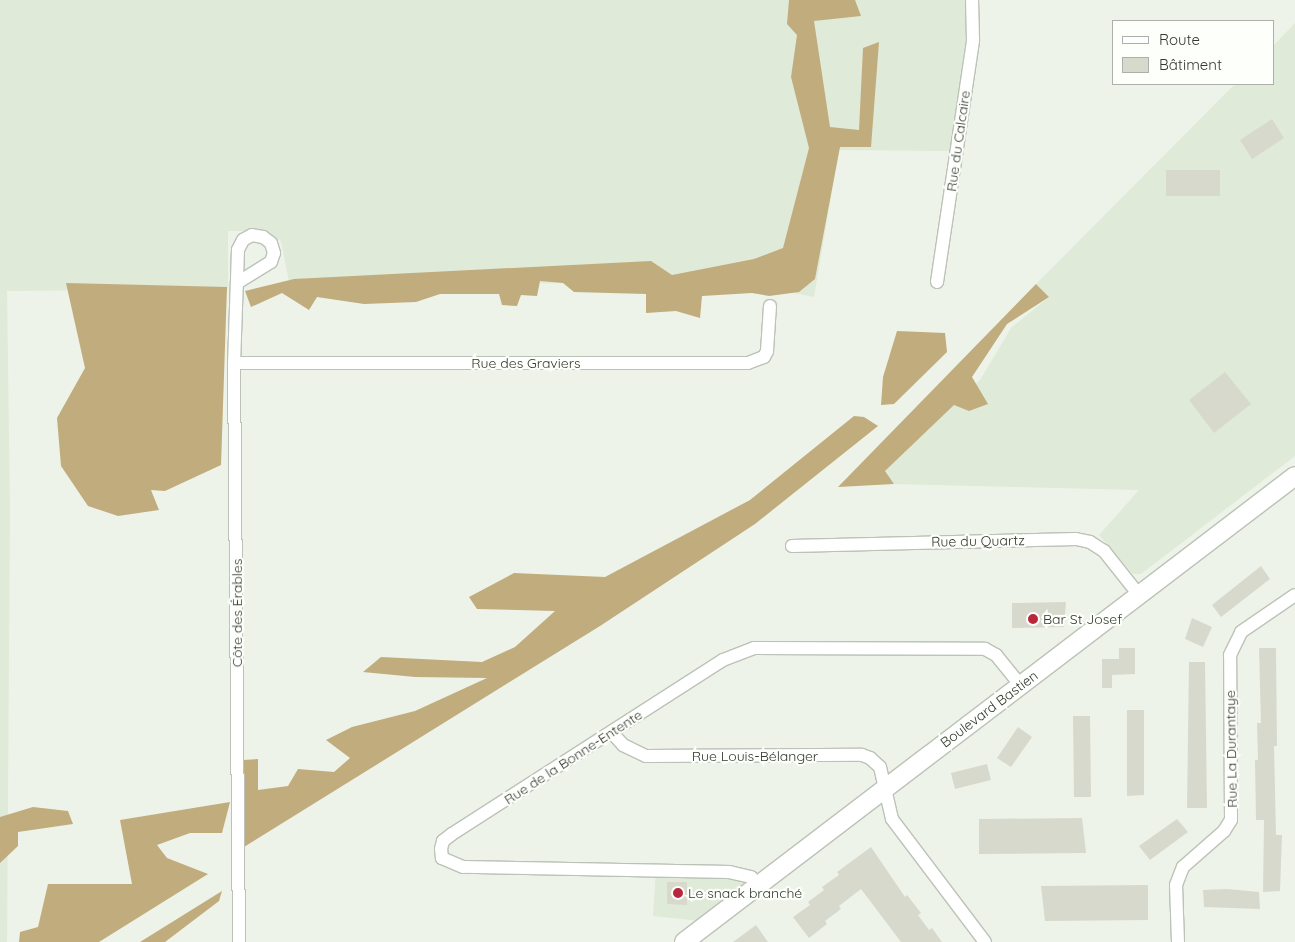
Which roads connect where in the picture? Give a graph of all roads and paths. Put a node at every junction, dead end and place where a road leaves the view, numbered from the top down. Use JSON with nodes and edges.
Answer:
{"nodes":[{"id":1,"x":972,"y":0,"type":"edge"},
{"id":2,"x":937,"y":282,"type":"dead end"},
{"id":3,"x":237,"y":283,"type":"dead end"},
{"id":4,"x":770,"y":306,"type":"dead end"},
{"id":5,"x":234,"y":363,"type":"junction"},
{"id":6,"x":1295,"y":476,"type":"edge"},
{"id":7,"x":792,"y":546,"type":"dead end"},
{"id":8,"x":1295,"y":595,"type":"edge"},
{"id":9,"x":1139,"y":596,"type":"junction"},
{"id":10,"x":1020,"y":685,"type":"junction"},
{"id":11,"x":612,"y":733,"type":"junction"},
{"id":12,"x":886,"y":787,"type":"junction"},
{"id":13,"x":756,"y":886,"type":"junction"},
{"id":14,"x":240,"y":942,"type":"edge"},
{"id":15,"x":684,"y":942,"type":"edge"},
{"id":16,"x":985,"y":942,"type":"edge"},
{"id":17,"x":1178,"y":942,"type":"edge"}],
"edges":[{"from":1,"to":2,"type":"street","name":"Rue du Calcaire"},
{"from":3,"to":5,"type":"street","name":"Côte des Érables"},
{"from":4,"to":5,"type":"street","name":"Rue des Graviers"},
{"from":5,"to":14,"type":"street","name":"Côte des Érables"},
{"from":6,"to":9,"type":"main road","name":"Boulevard Bastien"},
{"from":7,"to":9,"type":"street","name":"Rue du Quartz"},
{"from":8,"to":17,"type":"street","name":"Rue La Durantaye"},
{"from":9,"to":10,"type":"main road","name":"Boulevard Bastien"},
{"from":10,"to":11,"type":"street","name":"Rue de la Bonne-Entente"},
{"from":10,"to":12,"type":"main road","name":"Boulevard Bastien"},
{"from":11,"to":12,"type":"street","name":"Rue Louis-Bélanger"},
{"from":11,"to":13,"type":"street","name":"Rue de la Bonne-Entente"},
{"from":12,"to":13,"type":"main road","name":"Boulevard Bastien"},
{"from":12,"to":16,"type":"street","name":"Rue Louis-Bélanger"},
{"from":13,"to":15,"type":"main road","name":"Boulevard Bastien"}]}
